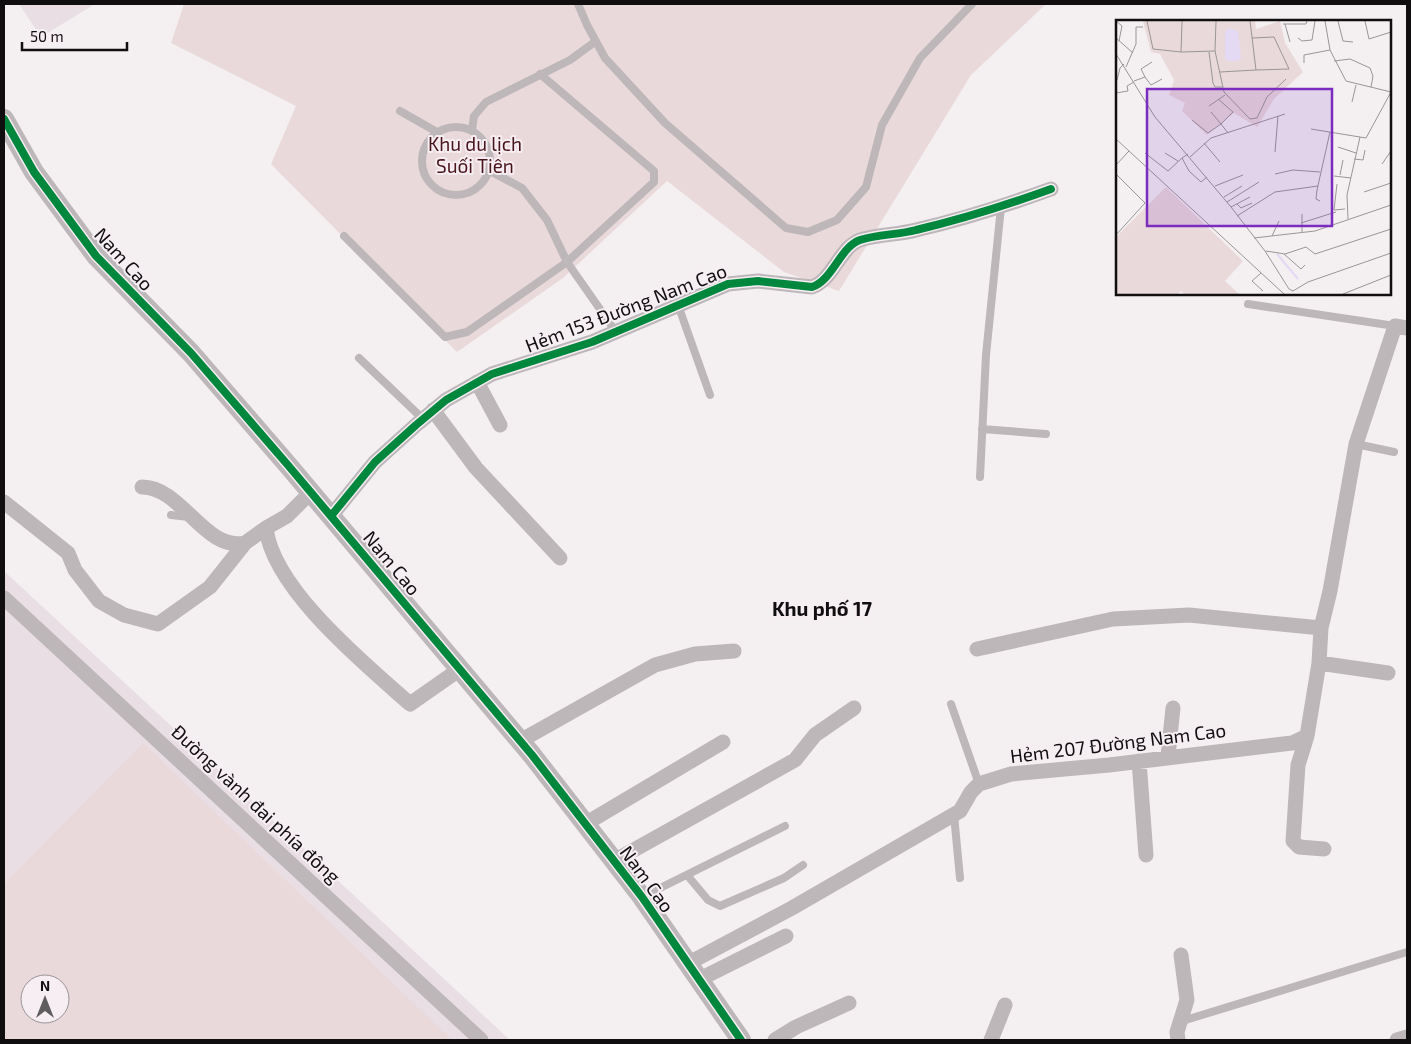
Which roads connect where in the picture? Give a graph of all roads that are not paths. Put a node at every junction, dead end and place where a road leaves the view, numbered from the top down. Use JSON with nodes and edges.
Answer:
{"nodes":[{"id":1,"x":578,"y":4,"type":"edge"},
{"id":2,"x":972,"y":4,"type":"edge"},
{"id":3,"x":596,"y":41,"type":"junction"},
{"id":4,"x":540,"y":74,"type":"junction"},
{"id":5,"x":400,"y":111,"type":"dead end"},
{"id":6,"x":4,"y":119,"type":"edge"},
{"id":7,"x":472,"y":130,"type":"junction"},
{"id":8,"x":437,"y":132,"type":"junction"},
{"id":9,"x":490,"y":171,"type":"junction"},
{"id":10,"x":1052,"y":189,"type":"dead end"},
{"id":11,"x":1001,"y":207,"type":"junction"},
{"id":12,"x":344,"y":236,"type":"dead end"},
{"id":13,"x":567,"y":262,"type":"junction"},
{"id":14,"x":1248,"y":304,"type":"dead end"},
{"id":15,"x":678,"y":305,"type":"junction"},
{"id":16,"x":1401,"y":327,"type":"edge"},
{"id":17,"x":616,"y":332,"type":"junction"},
{"id":18,"x":359,"y":358,"type":"dead end"},
{"id":19,"x":477,"y":382,"type":"junction"},
{"id":20,"x":710,"y":395,"type":"dead end"},
{"id":21,"x":428,"y":414,"type":"junction"},
{"id":22,"x":500,"y":425,"type":"dead end"},
{"id":23,"x":982,"y":430,"type":"junction"},
{"id":24,"x":1046,"y":434,"type":"dead end"},
{"id":25,"x":1356,"y":444,"type":"junction"},
{"id":26,"x":1394,"y":452,"type":"dead end"},
{"id":27,"x":980,"y":476,"type":"dead end"},
{"id":28,"x":142,"y":487,"type":"dead end"},
{"id":29,"x":311,"y":492,"type":"junction"},
{"id":30,"x":4,"y":502,"type":"edge"},
{"id":31,"x":170,"y":514,"type":"dead end"},
{"id":32,"x":331,"y":516,"type":"junction"},
{"id":33,"x":194,"y":518,"type":"junction"},
{"id":34,"x":266,"y":528,"type":"junction"},
{"id":35,"x":246,"y":543,"type":"junction"},
{"id":36,"x":560,"y":558,"type":"dead end"},
{"id":37,"x":4,"y":598,"type":"edge"},
{"id":38,"x":1321,"y":628,"type":"junction"},
{"id":39,"x":977,"y":649,"type":"dead end"},
{"id":40,"x":734,"y":651,"type":"dead end"},
{"id":41,"x":1319,"y":663,"type":"junction"},
{"id":42,"x":460,"y":669,"type":"junction"},
{"id":43,"x":1388,"y":673,"type":"dead end"},
{"id":44,"x":951,"y":704,"type":"dead end"},
{"id":45,"x":854,"y":708,"type":"dead end"},
{"id":46,"x":1173,"y":708,"type":"dead end"},
{"id":47,"x":1307,"y":736,"type":"junction"},
{"id":48,"x":520,"y":741,"type":"junction"},
{"id":49,"x":722,"y":742,"type":"dead end"},
{"id":50,"x":1168,"y":756,"type":"junction"},
{"id":51,"x":1139,"y":761,"type":"junction"},
{"id":52,"x":979,"y":784,"type":"junction"},
{"id":53,"x":954,"y":815,"type":"junction"},
{"id":54,"x":585,"y":824,"type":"junction"},
{"id":55,"x":785,"y":826,"type":"dead end"},
{"id":56,"x":1324,"y":849,"type":"dead end"},
{"id":57,"x":1146,"y":854,"type":"dead end"},
{"id":58,"x":614,"y":861,"type":"junction"},
{"id":59,"x":802,"y":865,"type":"dead end"},
{"id":60,"x":687,"y":875,"type":"junction"},
{"id":61,"x":960,"y":878,"type":"dead end"},
{"id":62,"x":642,"y":897,"type":"junction"},
{"id":63,"x":786,"y":936,"type":"dead end"},
{"id":64,"x":1407,"y":952,"type":"edge"},
{"id":65,"x":1181,"y":955,"type":"dead end"},
{"id":66,"x":687,"y":964,"type":"junction"},
{"id":67,"x":698,"y":980,"type":"junction"},
{"id":68,"x":849,"y":1003,"type":"dead end"},
{"id":69,"x":1005,"y":1005,"type":"dead end"},
{"id":70,"x":1179,"y":1022,"type":"junction"},
{"id":71,"x":1407,"y":1037,"type":"edge"},
{"id":72,"x":481,"y":1040,"type":"edge"},
{"id":73,"x":741,"y":1040,"type":"edge"},
{"id":74,"x":775,"y":1040,"type":"edge"},
{"id":75,"x":991,"y":1040,"type":"edge"},
{"id":76,"x":1178,"y":1040,"type":"edge"},
{"id":77,"x":1397,"y":1040,"type":"edge"}],
"edges":[{"from":1,"to":3,"type":"lane"},
{"from":2,"to":3,"type":"lane"},
{"from":3,"to":4,"type":"lane"},
{"from":4,"to":7,"type":"lane"},
{"from":4,"to":13,"type":"lane"},
{"from":5,"to":8,"type":"lane"},
{"from":6,"to":29,"type":"street","name":"Nam Cao"},
{"from":7,"to":8,"type":"lane"},
{"from":7,"to":9,"type":"lane"},
{"from":8,"to":9,"type":"lane"},
{"from":9,"to":13,"type":"lane"},
{"from":10,"to":11,"type":"street","name":"Hẻm 153 Đường Nam Cao"},
{"from":11,"to":15,"type":"street","name":"Hẻm 153 Đường Nam Cao"},
{"from":11,"to":23,"type":"lane"},
{"from":12,"to":13,"type":"lane"},
{"from":13,"to":17,"type":"lane"},
{"from":14,"to":16,"type":"lane"},
{"from":15,"to":17,"type":"street","name":"Hẻm 153 Đường Nam Cao"},
{"from":15,"to":20,"type":"lane"},
{"from":16,"to":25,"type":"street"},
{"from":17,"to":19,"type":"street","name":"Hẻm 153 Đường Nam Cao"},
{"from":18,"to":21,"type":"lane"},
{"from":19,"to":21,"type":"street","name":"Hẻm 153 Đường Nam Cao"},
{"from":19,"to":22,"type":"street"},
{"from":21,"to":32,"type":"street","name":"Hẻm 153 Đường Nam Cao"},
{"from":21,"to":36,"type":"street"},
{"from":23,"to":24,"type":"lane"},
{"from":23,"to":27,"type":"lane"},
{"from":25,"to":26,"type":"lane"},
{"from":25,"to":38,"type":"street"},
{"from":28,"to":33,"type":"street"},
{"from":29,"to":32,"type":"street","name":"Nam Cao"},
{"from":29,"to":34,"type":"street"},
{"from":30,"to":35,"type":"street"},
{"from":31,"to":33,"type":"lane"},
{"from":32,"to":42,"type":"street","name":"Nam Cao"},
{"from":33,"to":35,"type":"street"},
{"from":34,"to":35,"type":"street"},
{"from":34,"to":42,"type":"street"},
{"from":37,"to":72,"type":"street","name":"Đường vành đai phía đông"},
{"from":38,"to":39,"type":"street"},
{"from":38,"to":41,"type":"street"},
{"from":40,"to":48,"type":"street"},
{"from":41,"to":43,"type":"street"},
{"from":41,"to":47,"type":"street"},
{"from":42,"to":48,"type":"street","name":"Nam Cao"},
{"from":44,"to":52,"type":"lane"},
{"from":45,"to":58,"type":"street"},
{"from":46,"to":50,"type":"street"},
{"from":47,"to":50,"type":"street","name":"Hẻm 207 Đường Nam Cao"},
{"from":47,"to":56,"type":"street"},
{"from":48,"to":54,"type":"street","name":"Nam Cao"},
{"from":49,"to":54,"type":"street"},
{"from":50,"to":51,"type":"street","name":"Hẻm 207 Đường Nam Cao"},
{"from":51,"to":52,"type":"street","name":"Hẻm 207 Đường Nam Cao"},
{"from":51,"to":57,"type":"street"},
{"from":52,"to":53,"type":"street"},
{"from":53,"to":61,"type":"lane"},
{"from":53,"to":66,"type":"street"},
{"from":54,"to":58,"type":"street","name":"Nam Cao"},
{"from":55,"to":60,"type":"lane"},
{"from":58,"to":62,"type":"street","name":"Nam Cao"},
{"from":59,"to":60,"type":"lane"},
{"from":60,"to":62,"type":"lane"},
{"from":62,"to":66,"type":"street","name":"Nam Cao"},
{"from":63,"to":67,"type":"street"},
{"from":64,"to":70,"type":"lane"},
{"from":65,"to":70,"type":"street"},
{"from":66,"to":67,"type":"street","name":"Nam Cao"},
{"from":67,"to":73,"type":"street","name":"Nam Cao"},
{"from":68,"to":74,"type":"street"},
{"from":69,"to":75,"type":"street"},
{"from":70,"to":76,"type":"street"},
{"from":71,"to":77,"type":"street"}]}
